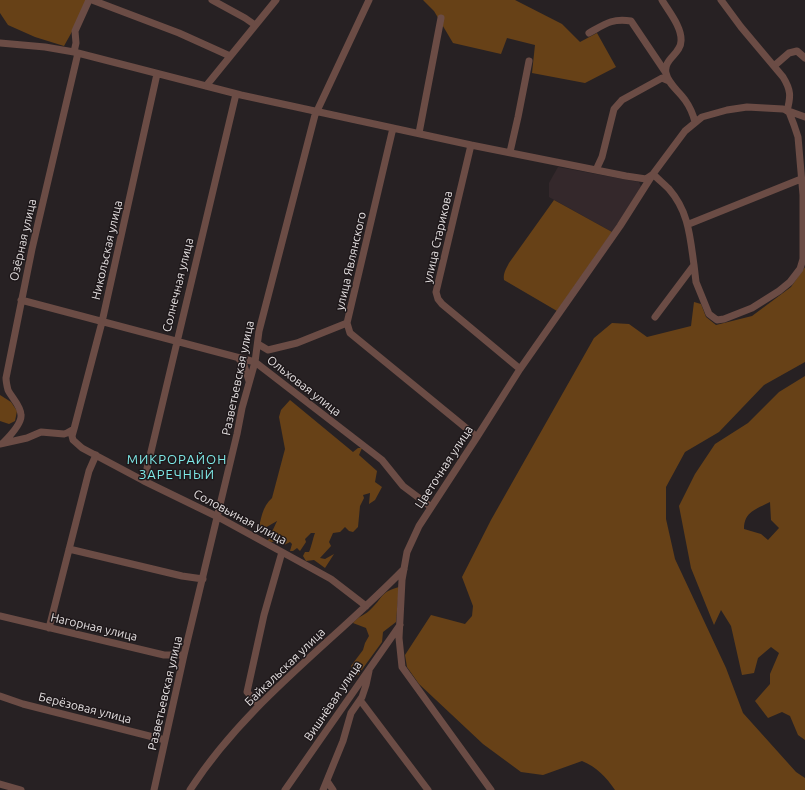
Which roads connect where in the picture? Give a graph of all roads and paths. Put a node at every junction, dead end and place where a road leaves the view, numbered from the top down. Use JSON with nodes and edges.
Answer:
{"nodes":[{"id":1,"x":89,"y":0,"type":"edge"},
{"id":2,"x":92,"y":0,"type":"edge"},
{"id":3,"x":212,"y":0,"type":"edge"},
{"id":4,"x":276,"y":0,"type":"edge"},
{"id":5,"x":369,"y":0,"type":"edge"},
{"id":6,"x":662,"y":0,"type":"edge"},
{"id":7,"x":721,"y":0,"type":"edge"},
{"id":8,"x":441,"y":18,"type":"dead end"},
{"id":9,"x":256,"y":25,"type":"junction"},
{"id":10,"x":589,"y":33,"type":"dead end"},
{"id":11,"x":0,"y":43,"type":"edge"},
{"id":12,"x":76,"y":53,"type":"junction"},
{"id":13,"x":230,"y":56,"type":"junction"},
{"id":14,"x":805,"y":58,"type":"edge"},
{"id":15,"x":529,"y":61,"type":"dead end"},
{"id":16,"x":774,"y":66,"type":"junction"},
{"id":17,"x":666,"y":73,"type":"junction"},
{"id":18,"x":157,"y":74,"type":"junction"},
{"id":19,"x":669,"y":81,"type":"junction"},
{"id":20,"x":206,"y":86,"type":"junction"},
{"id":21,"x":236,"y":94,"type":"junction"},
{"id":22,"x":316,"y":111,"type":"junction"},
{"id":23,"x":788,"y":111,"type":"junction"},
{"id":24,"x":805,"y":117,"type":"edge"},
{"id":25,"x":696,"y":122,"type":"junction"},
{"id":26,"x":394,"y":128,"type":"junction"},
{"id":27,"x":419,"y":133,"type":"junction"},
{"id":28,"x":471,"y":145,"type":"junction"},
{"id":29,"x":510,"y":152,"type":"junction"},
{"id":30,"x":596,"y":170,"type":"junction"},
{"id":31,"x":653,"y":174,"type":"junction"},
{"id":32,"x":801,"y":179,"type":"junction"},
{"id":33,"x":689,"y":224,"type":"junction"},
{"id":34,"x":694,"y":265,"type":"junction"},
{"id":35,"x":21,"y":300,"type":"junction"},
{"id":36,"x":655,"y":317,"type":"dead end"},
{"id":37,"x":102,"y":322,"type":"junction"},
{"id":38,"x":347,"y":324,"type":"junction"},
{"id":39,"x":176,"y":341,"type":"junction"},
{"id":40,"x":258,"y":344,"type":"junction"},
{"id":41,"x":238,"y":358,"type":"junction"},
{"id":42,"x":256,"y":362,"type":"junction"},
{"id":43,"x":520,"y":369,"type":"junction"},
{"id":44,"x":250,"y":382,"type":"junction"},
{"id":45,"x":74,"y":429,"type":"junction"},
{"id":46,"x":477,"y":437,"type":"junction"},
{"id":47,"x":1,"y":445,"type":"edge"},
{"id":48,"x":96,"y":455,"type":"junction"},
{"id":49,"x":144,"y":481,"type":"junction"},
{"id":50,"x":431,"y":506,"type":"junction"},
{"id":51,"x":218,"y":517,"type":"junction"},
{"id":52,"x":70,"y":549,"type":"junction"},
{"id":53,"x":282,"y":552,"type":"junction"},
{"id":54,"x":404,"y":569,"type":"junction"},
{"id":55,"x":202,"y":579,"type":"junction"},
{"id":56,"x":366,"y":606,"type":"junction"},
{"id":57,"x":0,"y":616,"type":"edge"},
{"id":58,"x":400,"y":624,"type":"junction"},
{"id":59,"x":49,"y":628,"type":"junction"},
{"id":60,"x":184,"y":655,"type":"junction"},
{"id":61,"x":369,"y":668,"type":"junction"},
{"id":62,"x":0,"y":696,"type":"edge"},
{"id":63,"x":360,"y":700,"type":"junction"},
{"id":64,"x":259,"y":705,"type":"junction"},
{"id":65,"x":165,"y":740,"type":"junction"},
{"id":66,"x":327,"y":782,"type":"junction"},
{"id":67,"x":0,"y":784,"type":"edge"},
{"id":68,"x":21,"y":790,"type":"edge"},
{"id":69,"x":154,"y":790,"type":"edge"},
{"id":70,"x":190,"y":790,"type":"edge"},
{"id":71,"x":285,"y":790,"type":"edge"},
{"id":72,"x":324,"y":790,"type":"edge"},
{"id":73,"x":333,"y":790,"type":"edge"},
{"id":74,"x":428,"y":790,"type":"edge"},
{"id":75,"x":491,"y":790,"type":"edge"}],
"edges":[{"from":1,"to":12,"type":"street","name":"Озёрная улица"},
{"from":2,"to":13,"type":"street"},
{"from":3,"to":9,"type":"street"},
{"from":4,"to":9,"type":"street"},
{"from":5,"to":22,"type":"street","name":"Разветьевская улица"},
{"from":6,"to":17,"type":"street"},
{"from":7,"to":16,"type":"street"},
{"from":8,"to":27,"type":"street"},
{"from":9,"to":13,"type":"street"},
{"from":10,"to":17,"type":"street"},
{"from":11,"to":12,"type":"street"},
{"from":12,"to":18,"type":"street"},
{"from":12,"to":35,"type":"street","name":"Озёрная улица"},
{"from":13,"to":20,"type":"street"},
{"from":14,"to":16,"type":"street"},
{"from":15,"to":29,"type":"street"},
{"from":16,"to":23,"type":"street"},
{"from":17,"to":19,"type":"street"},
{"from":18,"to":20,"type":"street"},
{"from":18,"to":37,"type":"street","name":"Никольская улица"},
{"from":19,"to":25,"type":"street"},
{"from":19,"to":30,"type":"street"},
{"from":20,"to":21,"type":"street"},
{"from":21,"to":22,"type":"street"},
{"from":21,"to":39,"type":"street","name":"Солнечная улица"},
{"from":22,"to":26,"type":"street"},
{"from":22,"to":40,"type":"street","name":"Разветьевская улица"},
{"from":23,"to":24,"type":"street","name":"Цветочная улица"},
{"from":23,"to":25,"type":"street","name":"Цветочная улица"},
{"from":23,"to":32,"type":"street"},
{"from":25,"to":31,"type":"street","name":"Цветочная улица"},
{"from":26,"to":27,"type":"street"},
{"from":26,"to":38,"type":"street","name":"улица Являнского"},
{"from":27,"to":28,"type":"street"},
{"from":28,"to":29,"type":"street"},
{"from":28,"to":43,"type":"street","name":"улица Старикова"},
{"from":29,"to":30,"type":"street"},
{"from":30,"to":31,"type":"street"},
{"from":31,"to":33,"type":"street"},
{"from":31,"to":43,"type":"street","name":"Цветочная улица"},
{"from":32,"to":33,"type":"street"},
{"from":32,"to":34,"type":"street"},
{"from":33,"to":34,"type":"street"},
{"from":34,"to":36,"type":"street"},
{"from":35,"to":37,"type":"street","name":"Ольховая улица"},
{"from":35,"to":47,"type":"street","name":"Озёрная улица"},
{"from":37,"to":39,"type":"street","name":"Ольховая улица"},
{"from":37,"to":45,"type":"street","name":"Никольская улица"},
{"from":38,"to":40,"type":"street"},
{"from":38,"to":46,"type":"street","name":"улица Являнского"},
{"from":39,"to":41,"type":"street","name":"Ольховая улица"},
{"from":39,"to":49,"type":"street","name":"Солнечная улица"},
{"from":40,"to":42,"type":"street","name":"Разветьевская улица"},
{"from":41,"to":42,"type":"street","name":"Ольховая улица"},
{"from":41,"to":44,"type":"street"},
{"from":42,"to":44,"type":"street","name":"Разветьевская улица"},
{"from":42,"to":50,"type":"street","name":"Ольховая улица"},
{"from":43,"to":46,"type":"street","name":"Цветочная улица"},
{"from":44,"to":51,"type":"street","name":"Разветьевская улица"},
{"from":45,"to":47,"type":"street"},
{"from":45,"to":48,"type":"street","name":"Соловьиная улица"},
{"from":46,"to":50,"type":"street","name":"Цветочная улица"},
{"from":48,"to":49,"type":"street","name":"Соловьиная улица"},
{"from":48,"to":52,"type":"street"},
{"from":49,"to":51,"type":"street","name":"Соловьиная улица"},
{"from":50,"to":54,"type":"street","name":"Цветочная улица"},
{"from":51,"to":53,"type":"street","name":"Соловьиная улица"},
{"from":51,"to":55,"type":"street","name":"Разветьевская улица"},
{"from":52,"to":55,"type":"street"},
{"from":52,"to":59,"type":"street"},
{"from":53,"to":56,"type":"street","name":"Соловьиная улица"},
{"from":53,"to":64,"type":"street"},
{"from":54,"to":56,"type":"street","name":"Байкальская улица"},
{"from":54,"to":58,"type":"street","name":"Цветочная улица"},
{"from":55,"to":60,"type":"street","name":"Разветьевская улица"},
{"from":56,"to":64,"type":"street","name":"Байкальская улица"},
{"from":57,"to":59,"type":"street","name":"Нагорная улица"},
{"from":58,"to":61,"type":"street","name":"Вишнёвая улица"},
{"from":58,"to":75,"type":"street","name":"Цветочная улица"},
{"from":59,"to":60,"type":"street","name":"Нагорная улица"},
{"from":60,"to":65,"type":"street","name":"Разветьевская улица"},
{"from":61,"to":63,"type":"street"},
{"from":61,"to":71,"type":"street","name":"Вишнёвая улица"},
{"from":62,"to":65,"type":"street","name":"Берёзовая улица"},
{"from":63,"to":66,"type":"street"},
{"from":63,"to":74,"type":"street"},
{"from":64,"to":70,"type":"street","name":"Байкальская улица"},
{"from":65,"to":69,"type":"street","name":"Разветьевская улица"},
{"from":66,"to":72,"type":"street"},
{"from":66,"to":73,"type":"street"},
{"from":67,"to":68,"type":"street"}]}
